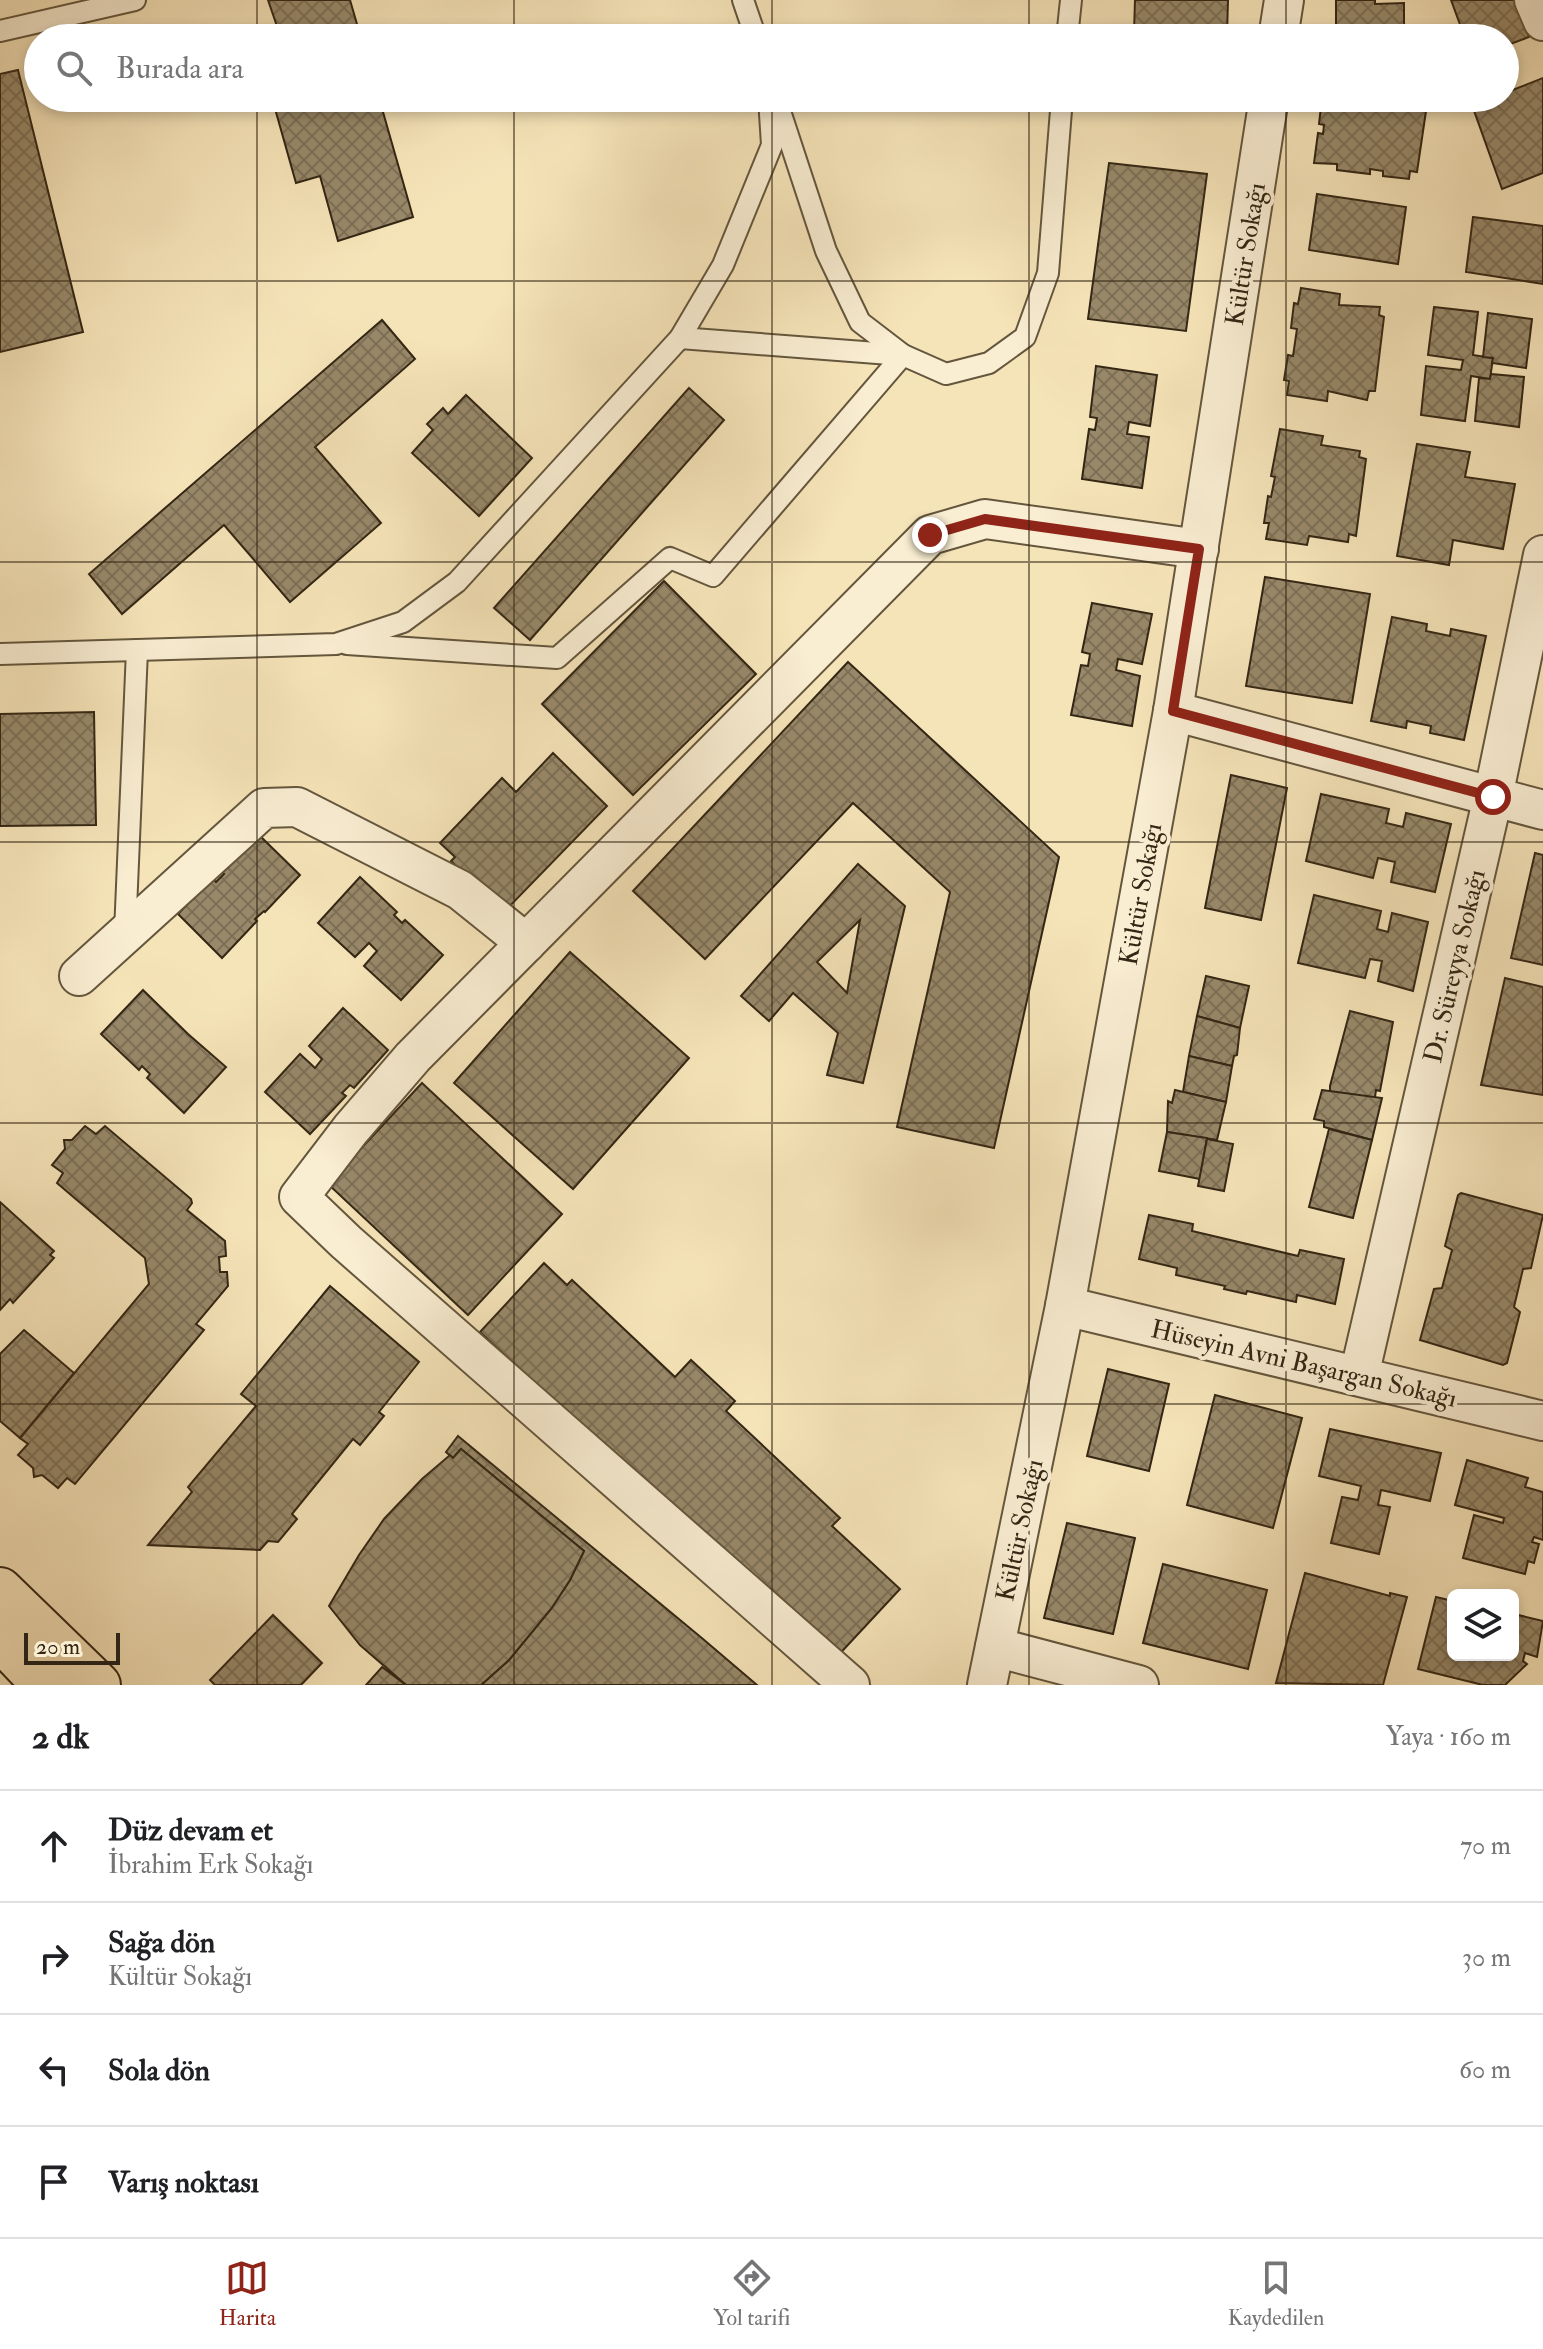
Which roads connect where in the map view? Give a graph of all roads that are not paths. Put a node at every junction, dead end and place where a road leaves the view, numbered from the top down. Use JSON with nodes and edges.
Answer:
{"nodes":[{"id":1,"x":135,"y":0,"type":"edge"},
{"id":2,"x":743,"y":0,"type":"edge"},
{"id":3,"x":1071,"y":0,"type":"edge"},
{"id":4,"x":1284,"y":0,"type":"edge"},
{"id":5,"x":1534,"y":0,"type":"edge"},
{"id":6,"x":1543,"y":21,"type":"edge"},
{"id":7,"x":30,"y":24,"type":"edge"},
{"id":8,"x":751,"y":24,"type":"edge"},
{"id":9,"x":1068,"y":24,"type":"edge"},
{"id":10,"x":1280,"y":24,"type":"edge"},
{"id":11,"x":24,"y":25,"type":"edge"},
{"id":12,"x":0,"y":31,"type":"edge"},
{"id":13,"x":770,"y":112,"type":"edge"},
{"id":14,"x":780,"y":112,"type":"edge"},
{"id":15,"x":1061,"y":112,"type":"edge"},
{"id":16,"x":1267,"y":112,"type":"edge"},
{"id":17,"x":680,"y":338,"type":"junction"},
{"id":18,"x":903,"y":355,"type":"junction"},
{"id":19,"x":1199,"y":549,"type":"junction"},
{"id":20,"x":1543,"y":555,"type":"edge"},
{"id":21,"x":336,"y":644,"type":"junction"},
{"id":22,"x":137,"y":650,"type":"junction"},
{"id":23,"x":0,"y":654,"type":"edge"},
{"id":24,"x":1173,"y":711,"type":"junction"},
{"id":25,"x":1493,"y":797,"type":"junction"},
{"id":26,"x":1543,"y":810,"type":"edge"},
{"id":27,"x":125,"y":934,"type":"junction"},
{"id":28,"x":526,"y":943,"type":"junction"},
{"id":29,"x":79,"y":976,"type":"dead end"},
{"id":30,"x":1065,"y":1306,"type":"junction"},
{"id":31,"x":1359,"y":1376,"type":"junction"},
{"id":32,"x":1543,"y":1421,"type":"edge"},
{"id":33,"x":0,"y":1590,"type":"edge"},
{"id":34,"x":0,"y":1638,"type":"edge"},
{"id":35,"x":995,"y":1647,"type":"junction"},
{"id":36,"x":45,"y":1685,"type":"edge"},
{"id":37,"x":98,"y":1685,"type":"edge"},
{"id":38,"x":850,"y":1685,"type":"edge"},
{"id":39,"x":987,"y":1685,"type":"edge"},
{"id":40,"x":1139,"y":1685,"type":"edge"}],
"edges":[{"from":1,"to":7,"type":"lane"},
{"from":2,"to":8,"type":"lane"},
{"from":3,"to":9,"type":"lane"},
{"from":4,"to":10,"type":"street"},
{"from":5,"to":6,"type":"street"},
{"from":11,"to":12,"type":"lane"},
{"from":13,"to":17,"type":"lane"},
{"from":14,"to":18,"type":"lane"},
{"from":15,"to":18,"type":"lane"},
{"from":16,"to":19,"type":"street","name":"Kültür Sokağı"},
{"from":17,"to":18,"type":"lane"},
{"from":17,"to":21,"type":"lane"},
{"from":18,"to":21,"type":"lane"},
{"from":19,"to":24,"type":"street","name":"Kültür Sokağı"},
{"from":19,"to":28,"type":"street"},
{"from":20,"to":25,"type":"street","name":"Dr. Süreyya Sokağı"},
{"from":21,"to":22,"type":"lane"},
{"from":22,"to":23,"type":"lane"},
{"from":22,"to":27,"type":"lane"},
{"from":24,"to":25,"type":"street"},
{"from":24,"to":30,"type":"street","name":"Kültür Sokağı"},
{"from":25,"to":26,"type":"street"},
{"from":25,"to":31,"type":"street","name":"Dr. Süreyya Sokağı"},
{"from":27,"to":28,"type":"street"},
{"from":27,"to":29,"type":"street"},
{"from":28,"to":38,"type":"street"},
{"from":30,"to":31,"type":"street","name":"Hüseyin Avni Başargan Sokağı"},
{"from":30,"to":35,"type":"street","name":"Kültür Sokağı"},
{"from":31,"to":32,"type":"street","name":"Hüseyin Avni Başargan Sokağı"},
{"from":33,"to":37,"type":"main road"},
{"from":34,"to":36,"type":"main road"},
{"from":35,"to":39,"type":"street","name":"Kültür Sokağı"},
{"from":35,"to":40,"type":"street"}]}
